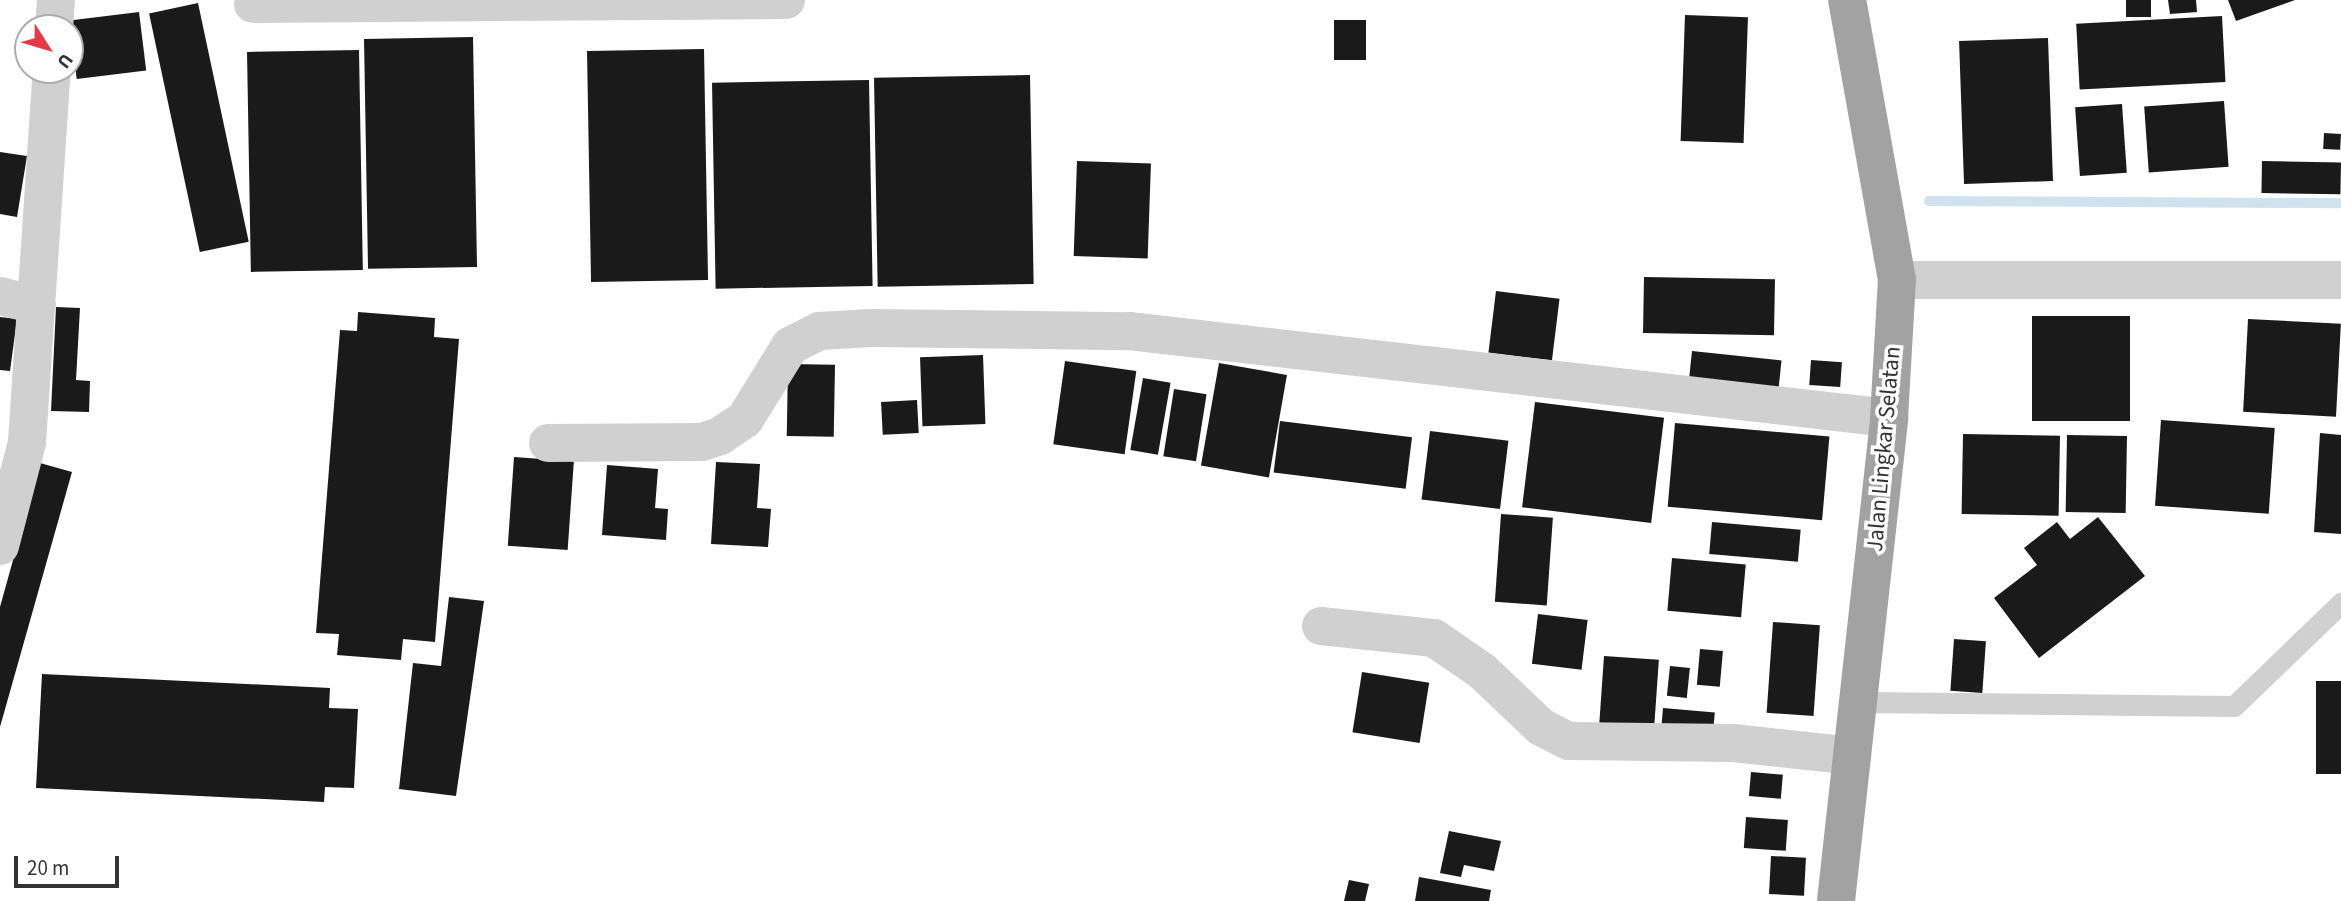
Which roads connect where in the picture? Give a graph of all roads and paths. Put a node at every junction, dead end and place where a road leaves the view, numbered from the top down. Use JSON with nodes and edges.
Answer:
{"nodes":[{"id":1,"x":786,"y":0,"type":"edge"},
{"id":2,"x":1847,"y":0,"type":"edge"},
{"id":3,"x":253,"y":4,"type":"dead end"},
{"id":4,"x":51,"y":84,"type":"edge"},
{"id":5,"x":2341,"y":280,"type":"edge"},
{"id":6,"x":1897,"y":281,"type":"junction"},
{"id":7,"x":0,"y":296,"type":"edge"},
{"id":8,"x":37,"y":305,"type":"junction"},
{"id":9,"x":1889,"y":418,"type":"junction"},
{"id":10,"x":548,"y":443,"type":"dead end"},
{"id":11,"x":3,"y":524,"type":"edge"},
{"id":12,"x":2341,"y":603,"type":"edge"},
{"id":13,"x":1321,"y":626,"type":"dead end"},
{"id":14,"x":1858,"y":702,"type":"junction"},
{"id":15,"x":1852,"y":756,"type":"junction"},
{"id":16,"x":1836,"y":901,"type":"edge"}],
"edges":[{"from":1,"to":3,"type":"street"},
{"from":2,"to":6,"type":"highway","name":"Jalan Lingkar Selatan"},
{"from":4,"to":8,"type":"street"},
{"from":5,"to":6,"type":"street"},
{"from":6,"to":9,"type":"highway","name":"Jalan Lingkar Selatan"},
{"from":7,"to":8,"type":"street"},
{"from":8,"to":11,"type":"street"},
{"from":9,"to":10,"type":"street"},
{"from":9,"to":14,"type":"highway","name":"Jalan Lingkar Selatan"},
{"from":12,"to":14,"type":"lane"},
{"from":13,"to":15,"type":"street"},
{"from":14,"to":15,"type":"highway","name":"Jalan Lingkar Selatan"},
{"from":15,"to":16,"type":"highway","name":"Jalan Lingkar Selatan"}]}
